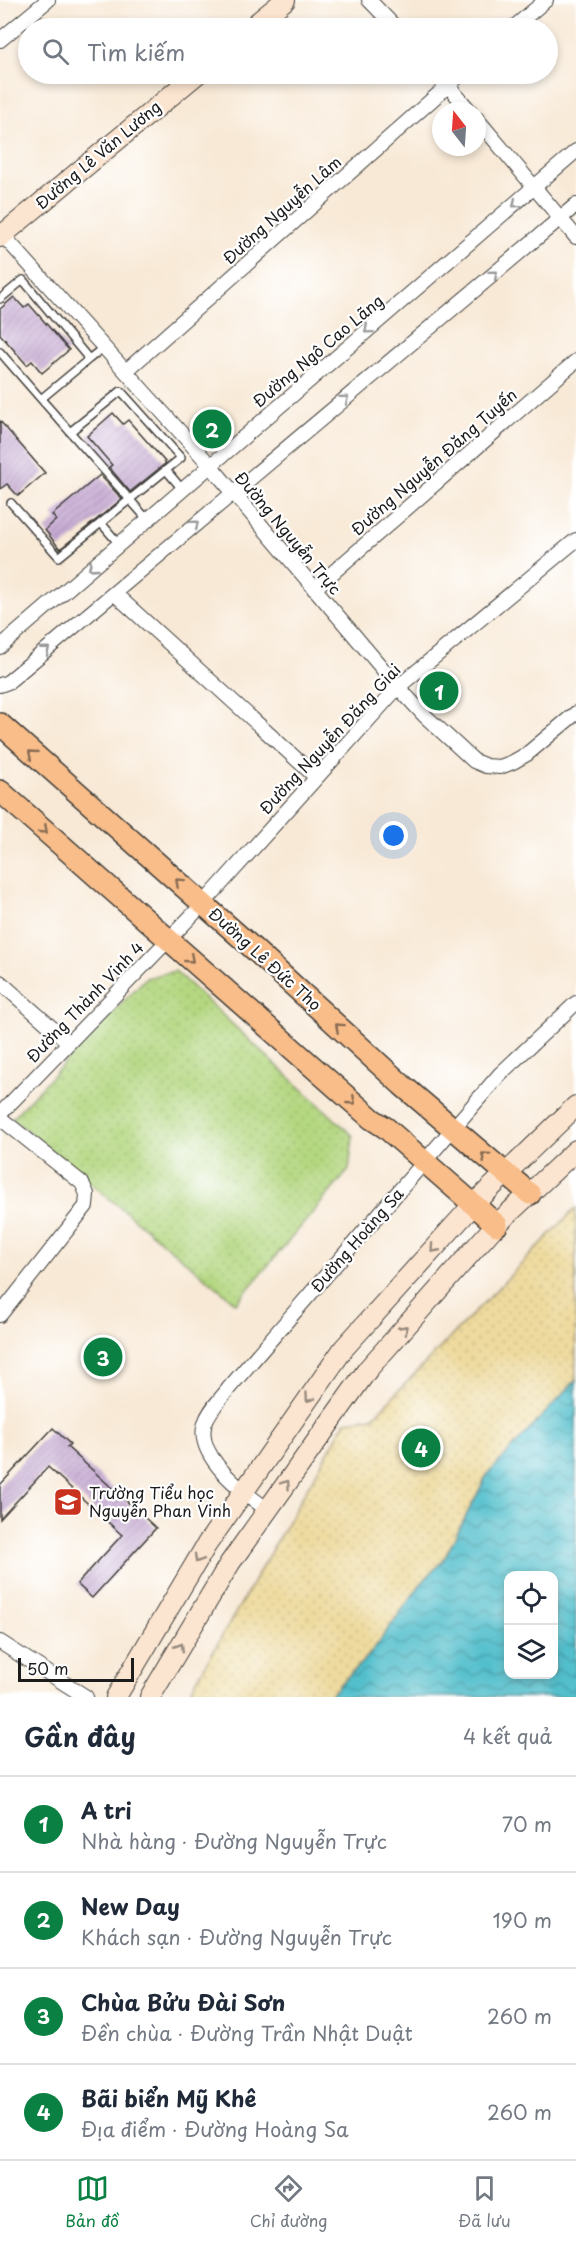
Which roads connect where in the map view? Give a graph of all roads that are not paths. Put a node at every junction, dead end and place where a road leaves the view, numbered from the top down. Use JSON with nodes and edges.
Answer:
{"nodes":[{"id":1,"x":48,"y":0,"type":"edge"},
{"id":2,"x":285,"y":0,"type":"edge"},
{"id":3,"x":369,"y":0,"type":"edge"},
{"id":4,"x":546,"y":0,"type":"edge"},
{"id":5,"x":26,"y":18,"type":"edge"},
{"id":6,"x":263,"y":18,"type":"edge"},
{"id":7,"x":386,"y":18,"type":"edge"},
{"id":8,"x":525,"y":18,"type":"edge"},
{"id":9,"x":18,"y":25,"type":"edge"},
{"id":10,"x":0,"y":40,"type":"edge"},
{"id":11,"x":185,"y":84,"type":"edge"},
{"id":12,"x":448,"y":85,"type":"joint"},
{"id":13,"x":462,"y":102,"type":"edge"},
{"id":14,"x":486,"y":130,"type":"edge"},
{"id":15,"x":576,"y":151,"type":"edge"},
{"id":16,"x":535,"y":188,"type":"junction"},
{"id":17,"x":576,"y":205,"type":"edge"},
{"id":18,"x":559,"y":219,"type":"junction"},
{"id":19,"x":1,"y":235,"type":"edge"},
{"id":20,"x":576,"y":237,"type":"edge"},
{"id":21,"x":0,"y":299,"type":"edge"},
{"id":22,"x":104,"y":347,"type":"junction"},
{"id":23,"x":0,"y":352,"type":"edge"},
{"id":24,"x":89,"y":359,"type":"junction"},
{"id":25,"x":576,"y":360,"type":"edge"},
{"id":26,"x":126,"y":371,"type":"junction"},
{"id":27,"x":40,"y":399,"type":"junction"},
{"id":28,"x":152,"y":400,"type":"junction"},
{"id":29,"x":139,"y":411,"type":"junction"},
{"id":30,"x":70,"y":432,"type":"junction"},
{"id":31,"x":210,"y":465,"type":"junction"},
{"id":32,"x":166,"y":470,"type":"junction"},
{"id":33,"x":182,"y":489,"type":"junction"},
{"id":34,"x":233,"y":492,"type":"junction"},
{"id":35,"x":130,"y":499,"type":"junction"},
{"id":36,"x":11,"y":503,"type":"dead end"},
{"id":37,"x":147,"y":519,"type":"junction"},
{"id":38,"x":101,"y":523,"type":"junction"},
{"id":39,"x":576,"y":540,"type":"edge"},
{"id":40,"x":119,"y":544,"type":"junction"},
{"id":41,"x":314,"y":589,"type":"junction"},
{"id":42,"x":114,"y":593,"type":"junction"},
{"id":43,"x":0,"y":647,"type":"edge"},
{"id":44,"x":0,"y":685,"type":"edge"},
{"id":45,"x":398,"y":687,"type":"junction"},
{"id":46,"x":576,"y":713,"type":"edge"},
{"id":47,"x":0,"y":724,"type":"edge"},
{"id":48,"x":316,"y":777,"type":"junction"},
{"id":49,"x":0,"y":791,"type":"edge"},
{"id":50,"x":203,"y":904,"type":"junction"},
{"id":51,"x":169,"y":940,"type":"junction"},
{"id":52,"x":0,"y":982,"type":"edge"},
{"id":53,"x":576,"y":1004,"type":"edge"},
{"id":54,"x":68,"y":1042,"type":"junction"},
{"id":55,"x":576,"y":1106,"type":"edge"},
{"id":56,"x":0,"y":1116,"type":"edge"},
{"id":57,"x":453,"y":1129,"type":"junction"},
{"id":58,"x":576,"y":1150,"type":"edge"},
{"id":59,"x":424,"y":1162,"type":"junction"},
{"id":60,"x":506,"y":1174,"type":"junction"},
{"id":61,"x":530,"y":1194,"type":"junction"},
{"id":62,"x":473,"y":1205,"type":"junction"},
{"id":63,"x":497,"y":1225,"type":"junction"},
{"id":64,"x":0,"y":1315,"type":"edge"},
{"id":65,"x":243,"y":1492,"type":"junction"},
{"id":66,"x":268,"y":1510,"type":"junction"},
{"id":67,"x":0,"y":1642,"type":"edge"},
{"id":68,"x":86,"y":1697,"type":"edge"},
{"id":69,"x":116,"y":1697,"type":"edge"},
{"id":70,"x":150,"y":1697,"type":"edge"}],
"edges":[{"from":1,"to":5,"type":"street"},
{"from":2,"to":6,"type":"main road"},
{"from":3,"to":7,"type":"street"},
{"from":4,"to":8,"type":"street"},
{"from":9,"to":10,"type":"street"},
{"from":11,"to":19,"type":"main road","name":"Đường Lê Văn Lương"},
{"from":12,"to":13,"type":"street"},
{"from":12,"to":26,"type":"street","name":"Đường Nguyễn Lâm"},
{"from":14,"to":16,"type":"street"},
{"from":15,"to":16,"type":"street","name":"Đường Ngô Cao Lãng"},
{"from":16,"to":18,"type":"street"},
{"from":16,"to":31,"type":"street","name":"Đường Ngô Cao Lãng","one_way":true},
{"from":17,"to":18,"type":"street"},
{"from":18,"to":20,"type":"street"},
{"from":34,"to":18,"type":"street","one_way":true},
{"from":19,"to":22,"type":"street","name":"Đường Nguyễn Trực"},
{"from":21,"to":24,"type":"lane"},
{"from":22,"to":24,"type":"lane"},
{"from":22,"to":26,"type":"street","name":"Đường Nguyễn Trực"},
{"from":23,"to":27,"type":"lane"},
{"from":24,"to":27,"type":"lane"},
{"from":25,"to":41,"type":"street","name":"Đường Nguyễn Đăng Tuyến"},
{"from":26,"to":28,"type":"street","name":"Đường Nguyễn Trực"},
{"from":27,"to":30,"type":"lane"},
{"from":28,"to":29,"type":"lane"},
{"from":28,"to":31,"type":"street","name":"Đường Nguyễn Trực"},
{"from":29,"to":30,"type":"lane"},
{"from":29,"to":32,"type":"lane"},
{"from":30,"to":35,"type":"lane"},
{"from":31,"to":33,"type":"street","name":"Đường Ngô Cao Lãng"},
{"from":31,"to":34,"type":"street","name":"Đường Nguyễn Trực"},
{"from":32,"to":33,"type":"lane"},
{"from":32,"to":35,"type":"lane"},
{"from":33,"to":37,"type":"street","name":"Đường Ngô Cao Lãng"},
{"from":34,"to":41,"type":"street","name":"Đường Nguyễn Trực"},
{"from":42,"to":34,"type":"street","one_way":true},
{"from":35,"to":37,"type":"lane"},
{"from":35,"to":38,"type":"lane"},
{"from":36,"to":38,"type":"lane"},
{"from":37,"to":40,"type":"street","name":"Đường Ngô Cao Lãng"},
{"from":38,"to":40,"type":"lane"},
{"from":39,"to":45,"type":"street","name":"Đường Nguyễn Đăng Giai"},
{"from":40,"to":43,"type":"street","name":"Đường Ngô Cao Lãng","one_way":true},
{"from":41,"to":45,"type":"street","name":"Đường Nguyễn Trực"},
{"from":44,"to":42,"type":"street","one_way":true},
{"from":42,"to":48,"type":"street"},
{"from":45,"to":46,"type":"street","name":"Đường Nguyễn Trực"},
{"from":45,"to":48,"type":"street","name":"Đường Nguyễn Đăng Giai"},
{"from":50,"to":47,"type":"main road","name":"Đường Lê Đức Thọ","one_way":true},
{"from":48,"to":50,"type":"street","name":"Đường Nguyễn Đăng Giai"},
{"from":49,"to":51,"type":"main road","one_way":true},
{"from":50,"to":51,"type":"street","name":"Đường Nguyễn Đăng Giai"},
{"from":57,"to":50,"type":"main road","name":"Đường Lê Đức Thọ","one_way":true},
{"from":51,"to":54,"type":"street","name":"Đường Thành Vinh 4"},
{"from":51,"to":59,"type":"main road","one_way":true},
{"from":52,"to":54,"type":"street"},
{"from":53,"to":57,"type":"street","name":"Đường Hoàng Sa"},
{"from":54,"to":56,"type":"street","name":"Đường Thành Vinh 4"},
{"from":55,"to":60,"type":"main road"},
{"from":56,"to":64,"type":"street"},
{"from":57,"to":59,"type":"street","name":"Đường Hoàng Sa"},
{"from":60,"to":57,"type":"main road","name":"Đường Lê Đức Thọ","one_way":true},
{"from":58,"to":61,"type":"main road"},
{"from":59,"to":62,"type":"main road"},
{"from":59,"to":65,"type":"street","name":"Đường Hoàng Sa"},
{"from":60,"to":61,"type":"main road","name":"Đường Lê Đức Thọ"},
{"from":60,"to":62,"type":"main road"},
{"from":61,"to":63,"type":"main road"},
{"from":62,"to":63,"type":"main road"},
{"from":62,"to":65,"type":"main road","one_way":true},
{"from":66,"to":63,"type":"main road","one_way":true},
{"from":65,"to":66,"type":"street","name":"Đường Hoàng Sa"},
{"from":65,"to":69,"type":"main road","one_way":true},
{"from":70,"to":66,"type":"main road","one_way":true},
{"from":67,"to":68,"type":"street"}]}
